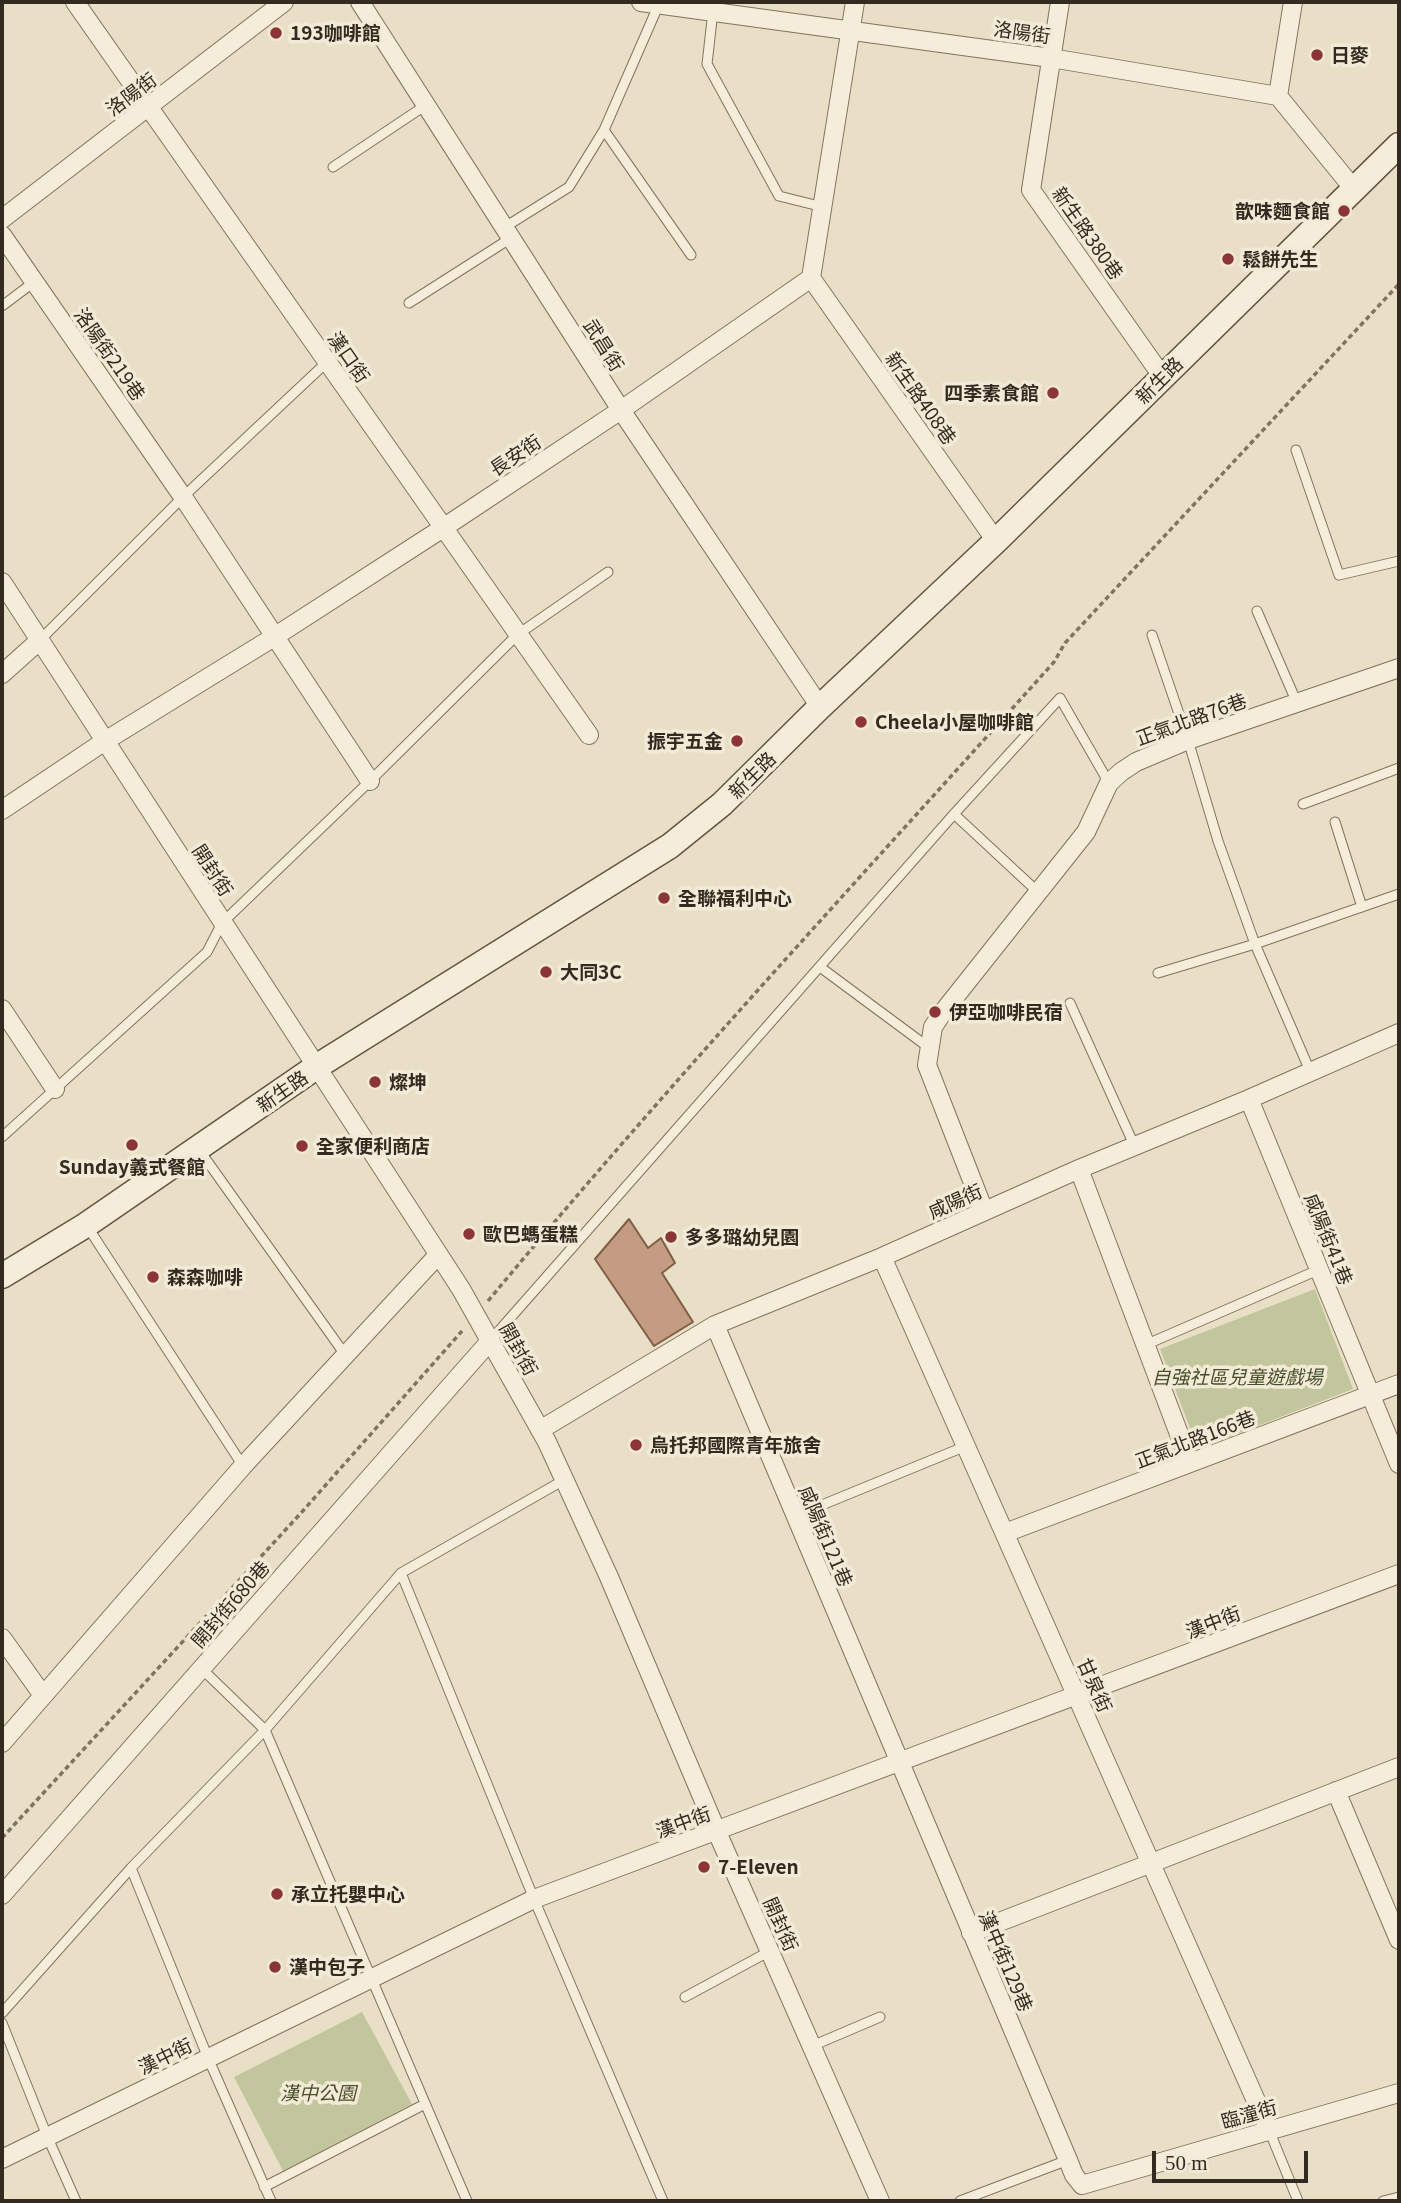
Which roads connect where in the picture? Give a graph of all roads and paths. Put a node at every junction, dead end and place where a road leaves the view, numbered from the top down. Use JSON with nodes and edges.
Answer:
{"nodes":[{"id":1,"x":75,"y":2,"type":"edge"},
{"id":2,"x":284,"y":2,"type":"edge"},
{"id":3,"x":359,"y":2,"type":"edge"},
{"id":4,"x":855,"y":2,"type":"edge"},
{"id":5,"x":1060,"y":2,"type":"edge"},
{"id":6,"x":1293,"y":2,"type":"edge"},
{"id":7,"x":653,"y":3,"type":"edge"},
{"id":8,"x":713,"y":11,"type":"junction"},
{"id":9,"x":851,"y":30,"type":"junction"},
{"id":10,"x":1051,"y":58,"type":"junction"},
{"id":11,"x":1278,"y":96,"type":"junction"},
{"id":12,"x":426,"y":105,"type":"junction"},
{"id":13,"x":149,"y":107,"type":"junction"},
{"id":14,"x":604,"y":130,"type":"junction"},
{"id":15,"x":1399,"y":145,"type":"edge"},
{"id":16,"x":333,"y":167,"type":"dead end"},
{"id":17,"x":1353,"y":188,"type":"junction"},
{"id":18,"x":823,"y":207,"type":"junction"},
{"id":19,"x":2,"y":219,"type":"edge"},
{"id":20,"x":508,"y":233,"type":"junction"},
{"id":21,"x":2,"y":235,"type":"edge"},
{"id":22,"x":691,"y":255,"type":"dead end"},
{"id":23,"x":811,"y":278,"type":"junction"},
{"id":24,"x":34,"y":282,"type":"junction"},
{"id":25,"x":1399,"y":284,"type":"edge"},
{"id":26,"x":409,"y":303,"type":"dead end"},
{"id":27,"x":2,"y":306,"type":"edge"},
{"id":28,"x":327,"y":362,"type":"junction"},
{"id":29,"x":1162,"y":376,"type":"junction"},
{"id":30,"x":621,"y":411,"type":"junction"},
{"id":31,"x":1296,"y":450,"type":"dead end"},
{"id":32,"x":183,"y":496,"type":"junction"},
{"id":33,"x":443,"y":528,"type":"junction"},
{"id":34,"x":996,"y":541,"type":"junction"},
{"id":35,"x":1399,"y":561,"type":"edge"},
{"id":36,"x":608,"y":572,"type":"dead end"},
{"id":37,"x":2,"y":582,"type":"edge"},
{"id":38,"x":1257,"y":611,"type":"dead end"},
{"id":39,"x":517,"y":635,"type":"junction"},
{"id":40,"x":1152,"y":635,"type":"dead end"},
{"id":41,"x":275,"y":637,"type":"junction"},
{"id":42,"x":40,"y":640,"type":"junction"},
{"id":43,"x":1399,"y":668,"type":"edge"},
{"id":44,"x":2,"y":674,"type":"edge"},
{"id":45,"x":1297,"y":704,"type":"junction"},
{"id":46,"x":820,"y":707,"type":"junction"},
{"id":47,"x":589,"y":735,"type":"dead end"},
{"id":48,"x":1188,"y":740,"type":"junction"},
{"id":49,"x":105,"y":741,"type":"junction"},
{"id":50,"x":1399,"y":768,"type":"edge"},
{"id":51,"x":370,"y":781,"type":"junction"},
{"id":52,"x":1109,"y":783,"type":"junction"},
{"id":53,"x":1303,"y":804,"type":"dead end"},
{"id":54,"x":2,"y":810,"type":"edge"},
{"id":55,"x":954,"y":814,"type":"junction"},
{"id":56,"x":1335,"y":822,"type":"dead end"},
{"id":57,"x":1039,"y":893,"type":"junction"},
{"id":58,"x":1399,"y":894,"type":"edge"},
{"id":59,"x":1362,"y":907,"type":"junction"},
{"id":60,"x":222,"y":923,"type":"junction"},
{"id":61,"x":1255,"y":944,"type":"junction"},
{"id":62,"x":820,"y":967,"type":"junction"},
{"id":63,"x":1158,"y":973,"type":"dead end"},
{"id":64,"x":1070,"y":1003,"type":"dead end"},
{"id":65,"x":2,"y":1009,"type":"edge"},
{"id":66,"x":1399,"y":1033,"type":"edge"},
{"id":67,"x":928,"y":1047,"type":"junction"},
{"id":68,"x":316,"y":1067,"type":"junction"},
{"id":69,"x":1310,"y":1071,"type":"junction"},
{"id":70,"x":55,"y":1089,"type":"junction"},
{"id":71,"x":1249,"y":1099,"type":"junction"},
{"id":72,"x":2,"y":1138,"type":"edge"},
{"id":73,"x":1135,"y":1147,"type":"junction"},
{"id":74,"x":199,"y":1149,"type":"junction"},
{"id":75,"x":1079,"y":1169,"type":"junction"},
{"id":76,"x":984,"y":1211,"type":"junction"},
{"id":77,"x":86,"y":1225,"type":"junction"},
{"id":78,"x":438,"y":1255,"type":"junction"},
{"id":79,"x":882,"y":1258,"type":"junction"},
{"id":80,"x":1318,"y":1269,"type":"junction"},
{"id":81,"x":2,"y":1276,"type":"edge"},
{"id":82,"x":476,"y":1316,"type":"junction"},
{"id":83,"x":715,"y":1325,"type":"junction"},
{"id":84,"x":490,"y":1340,"type":"junction"},
{"id":85,"x":1146,"y":1345,"type":"junction"},
{"id":86,"x":346,"y":1356,"type":"junction"},
{"id":87,"x":1399,"y":1384,"type":"edge"},
{"id":88,"x":1370,"y":1395,"type":"junction"},
{"id":89,"x":540,"y":1430,"type":"junction"},
{"id":90,"x":966,"y":1446,"type":"junction"},
{"id":91,"x":1190,"y":1464,"type":"junction"},
{"id":92,"x":1399,"y":1464,"type":"edge"},
{"id":93,"x":243,"y":1466,"type":"junction"},
{"id":94,"x":564,"y":1480,"type":"junction"},
{"id":95,"x":795,"y":1516,"type":"junction"},
{"id":96,"x":1005,"y":1534,"type":"junction"},
{"id":97,"x":401,"y":1573,"type":"junction"},
{"id":98,"x":1399,"y":1574,"type":"edge"},
{"id":99,"x":2,"y":1638,"type":"edge"},
{"id":100,"x":201,"y":1668,"type":"junction"},
{"id":101,"x":43,"y":1694,"type":"junction"},
{"id":102,"x":1077,"y":1696,"type":"junction"},
{"id":103,"x":265,"y":1730,"type":"junction"},
{"id":104,"x":2,"y":1743,"type":"edge"},
{"id":105,"x":898,"y":1763,"type":"junction"},
{"id":106,"x":1399,"y":1767,"type":"edge"},
{"id":107,"x":1336,"y":1791,"type":"junction"},
{"id":108,"x":717,"y":1832,"type":"junction"},
{"id":109,"x":2,"y":1838,"type":"edge"},
{"id":110,"x":1150,"y":1863,"type":"junction"},
{"id":111,"x":131,"y":1868,"type":"junction"},
{"id":112,"x":2,"y":1895,"type":"edge"},
{"id":113,"x":534,"y":1899,"type":"junction"},
{"id":114,"x":971,"y":1933,"type":"junction"},
{"id":115,"x":1399,"y":1940,"type":"edge"},
{"id":116,"x":770,"y":1951,"type":"junction"},
{"id":117,"x":370,"y":1977,"type":"junction"},
{"id":118,"x":685,"y":1997,"type":"dead end"},
{"id":119,"x":2,"y":2013,"type":"edge"},
{"id":120,"x":880,"y":2017,"type":"dead end"},
{"id":121,"x":2,"y":2023,"type":"edge"},
{"id":122,"x":812,"y":2046,"type":"junction"},
{"id":123,"x":208,"y":2058,"type":"junction"},
{"id":124,"x":1399,"y":2093,"type":"edge"},
{"id":125,"x":425,"y":2104,"type":"junction"},
{"id":126,"x":1269,"y":2130,"type":"junction"},
{"id":127,"x":47,"y":2136,"type":"junction"},
{"id":128,"x":2,"y":2159,"type":"edge"},
{"id":129,"x":1071,"y":2168,"type":"junction"},
{"id":130,"x":264,"y":2187,"type":"junction"},
{"id":131,"x":1399,"y":2197,"type":"edge"},
{"id":132,"x":76,"y":2201,"type":"edge"},
{"id":133,"x":271,"y":2201,"type":"edge"},
{"id":134,"x":467,"y":2201,"type":"edge"},
{"id":135,"x":663,"y":2201,"type":"edge"},
{"id":136,"x":880,"y":2201,"type":"edge"},
{"id":137,"x":960,"y":2201,"type":"edge"},
{"id":138,"x":1298,"y":2201,"type":"edge"},
{"id":139,"x":1383,"y":2201,"type":"edge"}],
"edges":[{"from":1,"to":13,"type":"street","name":"漢口街"},
{"from":2,"to":13,"type":"street","name":"洛陽街"},
{"from":3,"to":12,"type":"street","name":"武昌街"},
{"from":4,"to":9,"type":"street"},
{"from":5,"to":10,"type":"street","name":"新生路380巷"},
{"from":6,"to":11,"type":"street"},
{"from":7,"to":8,"type":"street","name":"洛陽街"},
{"from":7,"to":14,"type":"lane"},
{"from":8,"to":9,"type":"street","name":"洛陽街"},
{"from":8,"to":18,"type":"lane"},
{"from":9,"to":10,"type":"street","name":"洛陽街"},
{"from":9,"to":18,"type":"street"},
{"from":10,"to":11,"type":"street","name":"洛陽街"},
{"from":10,"to":29,"type":"street","name":"新生路380巷"},
{"from":11,"to":17,"type":"street"},
{"from":12,"to":16,"type":"lane"},
{"from":12,"to":20,"type":"street","name":"武昌街"},
{"from":13,"to":19,"type":"street","name":"洛陽街"},
{"from":13,"to":28,"type":"street","name":"漢口街"},
{"from":14,"to":20,"type":"lane"},
{"from":14,"to":22,"type":"lane"},
{"from":15,"to":17,"type":"street","name":"新生路"},
{"from":17,"to":29,"type":"street","name":"新生路"},
{"from":18,"to":23,"type":"street"},
{"from":20,"to":26,"type":"lane"},
{"from":20,"to":30,"type":"street","name":"武昌街"},
{"from":21,"to":24,"type":"street","name":"洛陽街219巷"},
{"from":23,"to":30,"type":"street","name":"長安街"},
{"from":23,"to":34,"type":"street","name":"新生路408巷"},
{"from":24,"to":27,"type":"lane"},
{"from":24,"to":32,"type":"street","name":"洛陽街219巷"},
{"from":25,"to":82,"type":"path"},
{"from":28,"to":32,"type":"lane"},
{"from":28,"to":33,"type":"street","name":"漢口街"},
{"from":29,"to":34,"type":"street","name":"新生路"},
{"from":30,"to":33,"type":"street","name":"長安街"},
{"from":30,"to":46,"type":"street","name":"武昌街"},
{"from":31,"to":35,"type":"lane"},
{"from":32,"to":41,"type":"street","name":"洛陽街219巷"},
{"from":32,"to":42,"type":"lane"},
{"from":33,"to":39,"type":"street","name":"漢口街"},
{"from":33,"to":41,"type":"street","name":"長安街"},
{"from":34,"to":46,"type":"street","name":"新生路"},
{"from":36,"to":39,"type":"lane"},
{"from":37,"to":42,"type":"street","name":"開封街"},
{"from":38,"to":45,"type":"lane"},
{"from":39,"to":47,"type":"street","name":"漢口街"},
{"from":39,"to":51,"type":"lane"},
{"from":40,"to":48,"type":"lane"},
{"from":41,"to":49,"type":"street","name":"長安街"},
{"from":41,"to":51,"type":"street","name":"洛陽街219巷"},
{"from":42,"to":44,"type":"street"},
{"from":42,"to":49,"type":"street","name":"開封街"},
{"from":43,"to":45,"type":"street","name":"正氣北路76巷"},
{"from":45,"to":48,"type":"street","name":"正氣北路76巷"},
{"from":46,"to":68,"type":"street","name":"新生路"},
{"from":48,"to":52,"type":"street","name":"正氣北路76巷"},
{"from":48,"to":61,"type":"lane"},
{"from":49,"to":54,"type":"street","name":"長安街"},
{"from":49,"to":60,"type":"street","name":"開封街"},
{"from":50,"to":53,"type":"lane"},
{"from":51,"to":60,"type":"lane"},
{"from":52,"to":55,"type":"lane"},
{"from":52,"to":57,"type":"street","name":"正氣北路76巷"},
{"from":55,"to":57,"type":"lane"},
{"from":55,"to":62,"type":"lane"},
{"from":56,"to":59,"type":"lane"},
{"from":57,"to":67,"type":"street","name":"正氣北路76巷"},
{"from":58,"to":59,"type":"lane"},
{"from":59,"to":61,"type":"lane"},
{"from":60,"to":68,"type":"street","name":"開封街"},
{"from":60,"to":70,"type":"lane"},
{"from":61,"to":63,"type":"lane"},
{"from":61,"to":69,"type":"lane"},
{"from":62,"to":67,"type":"lane"},
{"from":62,"to":84,"type":"lane"},
{"from":64,"to":73,"type":"lane"},
{"from":65,"to":70,"type":"street"},
{"from":66,"to":69,"type":"street","name":"咸陽街"},
{"from":67,"to":76,"type":"street"},
{"from":68,"to":74,"type":"street","name":"新生路"},
{"from":68,"to":78,"type":"street","name":"開封街"},
{"from":69,"to":71,"type":"street","name":"咸陽街"},
{"from":70,"to":72,"type":"lane"},
{"from":71,"to":73,"type":"street","name":"咸陽街"},
{"from":71,"to":80,"type":"street","name":"咸陽街41巷"},
{"from":73,"to":75,"type":"street","name":"咸陽街"},
{"from":74,"to":77,"type":"street","name":"新生路"},
{"from":74,"to":86,"type":"lane"},
{"from":75,"to":76,"type":"street","name":"咸陽街"},
{"from":75,"to":85,"type":"street"},
{"from":76,"to":79,"type":"street","name":"咸陽街"},
{"from":77,"to":81,"type":"street","name":"新生路"},
{"from":77,"to":93,"type":"lane"},
{"from":78,"to":82,"type":"street","name":"開封街"},
{"from":78,"to":86,"type":"street"},
{"from":79,"to":83,"type":"street","name":"咸陽街"},
{"from":79,"to":90,"type":"street","name":"甘泉街"},
{"from":80,"to":85,"type":"lane"},
{"from":80,"to":88,"type":"street","name":"咸陽街41巷"},
{"from":82,"to":84,"type":"street","name":"開封街"},
{"from":82,"to":109,"type":"path"},
{"from":83,"to":89,"type":"street","name":"咸陽街"},
{"from":83,"to":95,"type":"street","name":"咸陽街121巷"},
{"from":84,"to":89,"type":"street","name":"開封街"},
{"from":84,"to":100,"type":"street","name":"開封街680巷"},
{"from":85,"to":91,"type":"street"},
{"from":86,"to":93,"type":"street"},
{"from":87,"to":88,"type":"street","name":"正氣北路166巷"},
{"from":88,"to":91,"type":"street","name":"正氣北路166巷"},
{"from":88,"to":92,"type":"street","name":"咸陽街41巷"},
{"from":89,"to":94,"type":"street","name":"開封街"},
{"from":90,"to":95,"type":"lane"},
{"from":90,"to":96,"type":"street","name":"甘泉街"},
{"from":91,"to":96,"type":"street","name":"正氣北路166巷"},
{"from":93,"to":101,"type":"street"},
{"from":94,"to":97,"type":"lane"},
{"from":94,"to":108,"type":"street","name":"開封街"},
{"from":95,"to":105,"type":"street","name":"咸陽街121巷"},
{"from":96,"to":102,"type":"street","name":"甘泉街"},
{"from":97,"to":103,"type":"lane"},
{"from":97,"to":113,"type":"lane"},
{"from":98,"to":102,"type":"street","name":"漢中街"},
{"from":99,"to":101,"type":"street"},
{"from":100,"to":103,"type":"lane"},
{"from":100,"to":112,"type":"street","name":"開封街680巷"},
{"from":101,"to":104,"type":"street"},
{"from":102,"to":105,"type":"street","name":"漢中街"},
{"from":102,"to":110,"type":"street","name":"甘泉街"},
{"from":103,"to":111,"type":"lane"},
{"from":103,"to":117,"type":"lane"},
{"from":105,"to":108,"type":"street","name":"漢中街"},
{"from":105,"to":114,"type":"street","name":"漢中街129巷"},
{"from":106,"to":107,"type":"street"},
{"from":107,"to":110,"type":"street"},
{"from":107,"to":115,"type":"street"},
{"from":108,"to":113,"type":"street","name":"漢中街"},
{"from":108,"to":116,"type":"street","name":"開封街"},
{"from":110,"to":114,"type":"street"},
{"from":110,"to":126,"type":"street","name":"甘泉街"},
{"from":111,"to":119,"type":"lane"},
{"from":111,"to":123,"type":"lane"},
{"from":113,"to":117,"type":"street","name":"漢中街"},
{"from":113,"to":135,"type":"lane"},
{"from":114,"to":129,"type":"street","name":"漢中街129巷"},
{"from":116,"to":118,"type":"lane"},
{"from":116,"to":122,"type":"street","name":"開封街"},
{"from":117,"to":123,"type":"street","name":"漢中街"},
{"from":117,"to":125,"type":"lane"},
{"from":120,"to":122,"type":"lane"},
{"from":121,"to":127,"type":"lane"},
{"from":122,"to":136,"type":"street","name":"開封街"},
{"from":123,"to":127,"type":"street","name":"漢中街"},
{"from":123,"to":130,"type":"lane"},
{"from":124,"to":126,"type":"street","name":"臨潼街"},
{"from":125,"to":130,"type":"lane"},
{"from":125,"to":134,"type":"lane"},
{"from":126,"to":129,"type":"street","name":"臨潼街"},
{"from":126,"to":138,"type":"lane"},
{"from":127,"to":128,"type":"street","name":"漢中街"},
{"from":127,"to":132,"type":"lane"},
{"from":129,"to":137,"type":"lane"},
{"from":130,"to":133,"type":"lane"},
{"from":131,"to":139,"type":"lane"}]}
